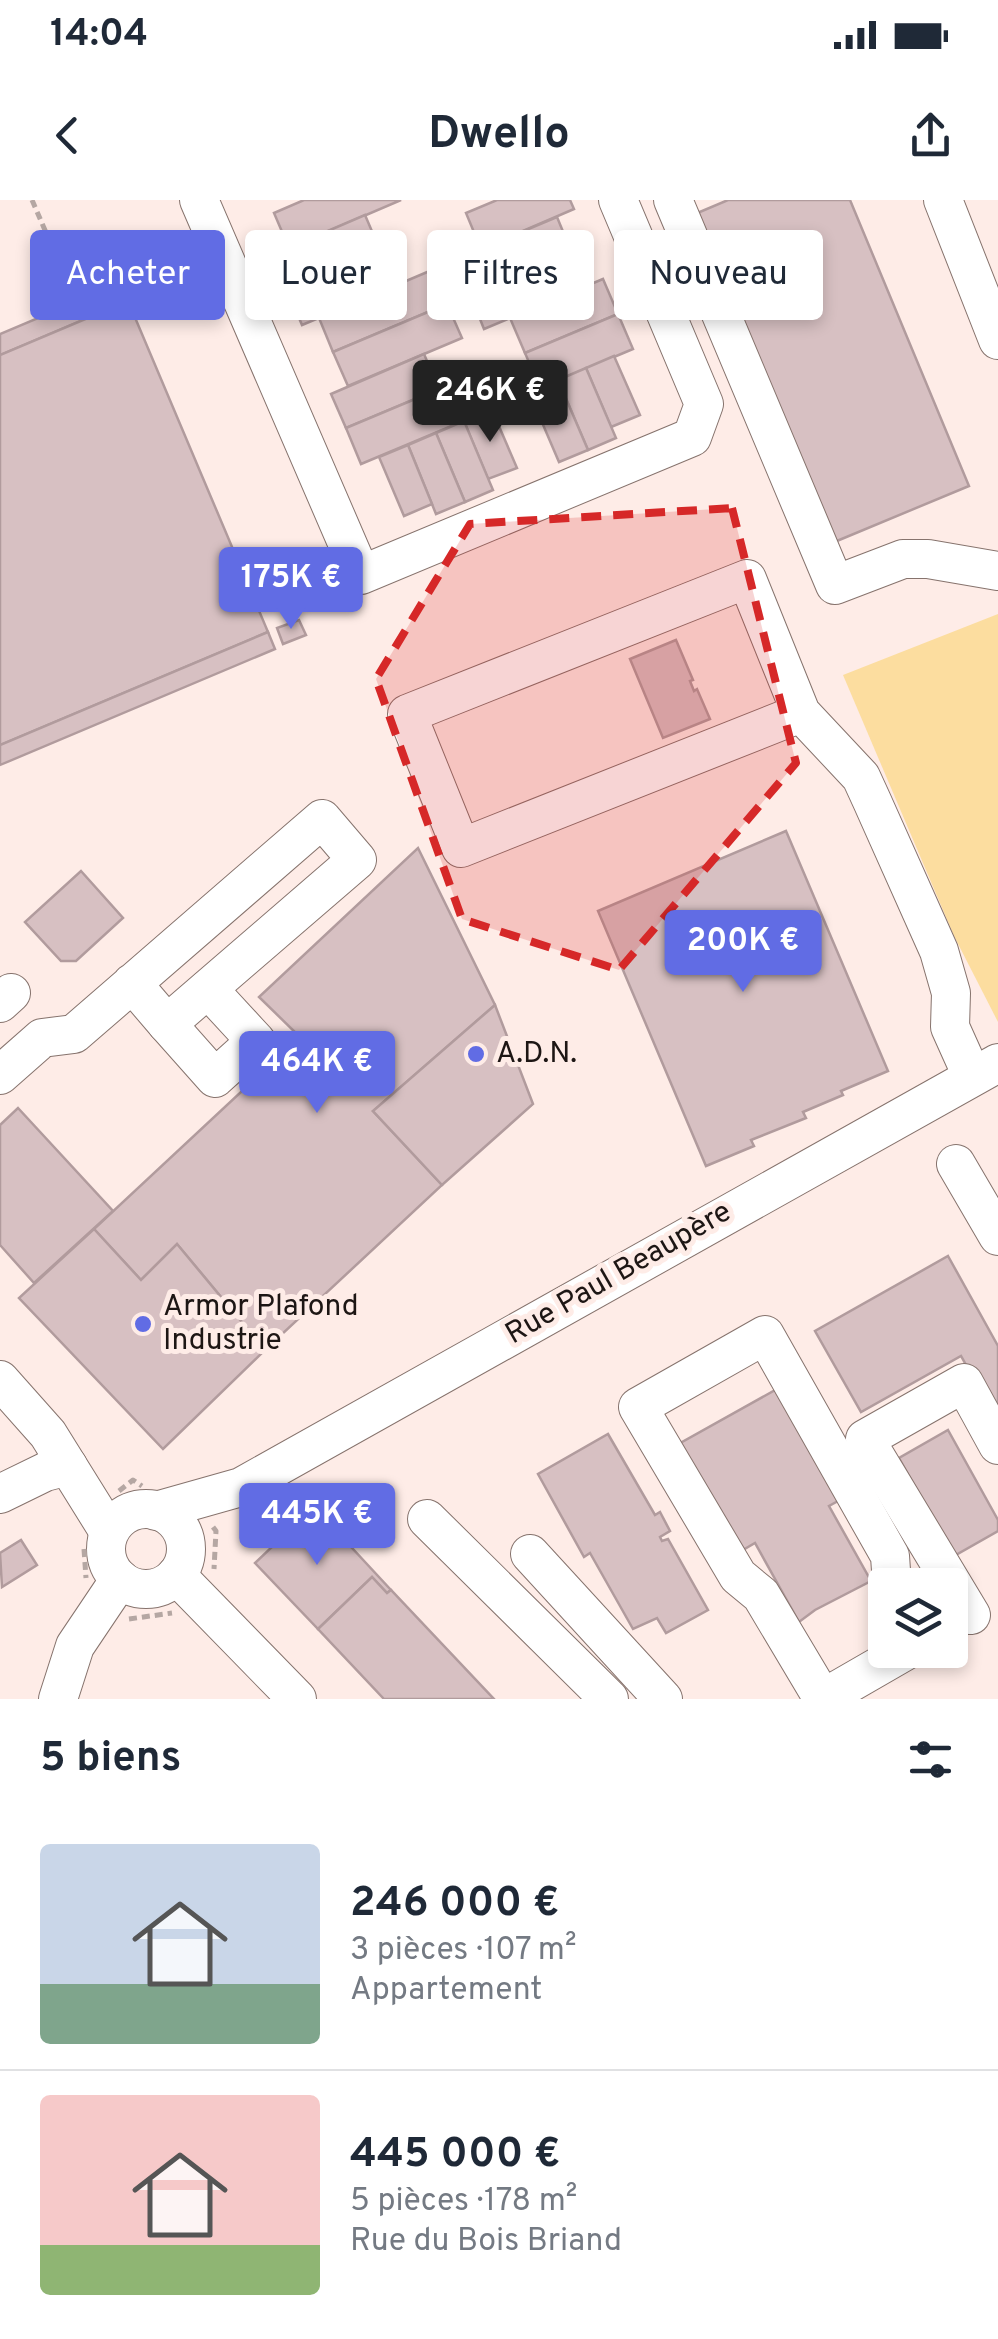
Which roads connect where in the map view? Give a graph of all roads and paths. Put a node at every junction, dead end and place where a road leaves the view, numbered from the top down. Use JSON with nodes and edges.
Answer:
{"nodes":[{"id":1,"x":32,"y":200,"type":"edge"},
{"id":2,"x":199,"y":200,"type":"edge"},
{"id":3,"x":618,"y":200,"type":"edge"},
{"id":4,"x":673,"y":200,"type":"edge"},
{"id":5,"x":943,"y":200,"type":"edge"},
{"id":6,"x":45,"y":230,"type":"edge"},
{"id":7,"x":998,"y":340,"type":"edge"},
{"id":8,"x":998,"y":571,"type":"edge"},
{"id":9,"x":801,"y":714,"type":"junction"},
{"id":10,"x":132,"y":983,"type":"junction"},
{"id":11,"x":208,"y":988,"type":"junction"},
{"id":12,"x":167,"y":1024,"type":"junction"},
{"id":13,"x":985,"y":1070,"type":"edge"},
{"id":14,"x":0,"y":1075,"type":"edge"},
{"id":15,"x":956,"y":1164,"type":"dead end"},
{"id":16,"x":998,"y":1236,"type":"edge"},
{"id":17,"x":0,"y":1380,"type":"edge"},
{"id":18,"x":48,"y":1434,"type":"junction"},
{"id":19,"x":998,"y":1445,"type":"edge"},
{"id":20,"x":68,"y":1466,"type":"junction"},
{"id":21,"x":0,"y":1478,"type":"edge"},
{"id":22,"x":0,"y":1494,"type":"edge"},
{"id":23,"x":126,"y":1510,"type":"junction"},
{"id":24,"x":201,"y":1512,"type":"junction"},
{"id":25,"x":428,"y":1519,"type":"dead end"},
{"id":26,"x":530,"y":1554,"type":"dead end"},
{"id":27,"x":891,"y":1568,"type":"edge"},
{"id":28,"x":185,"y":1576,"type":"junction"},
{"id":29,"x":112,"y":1589,"type":"junction"},
{"id":30,"x":973,"y":1614,"type":"edge"},
{"id":31,"x":876,"y":1668,"type":"edge"},
{"id":32,"x":58,"y":1699,"type":"edge"},
{"id":33,"x":297,"y":1699,"type":"edge"},
{"id":34,"x":609,"y":1699,"type":"edge"},
{"id":35,"x":663,"y":1699,"type":"edge"},
{"id":36,"x":822,"y":1699,"type":"edge"}],
"edges":[{"from":1,"to":6,"type":"path"},
{"from":2,"to":3,"type":"street"},
{"from":4,"to":8,"type":"street"},
{"from":5,"to":7,"type":"street"},
{"from":9,"to":9,"type":"street"},
{"from":9,"to":13,"type":"street"},
{"from":10,"to":11,"type":"street"},
{"from":10,"to":12,"type":"street"},
{"from":10,"to":14,"type":"street"},
{"from":11,"to":12,"type":"street"},
{"from":11,"to":12,"type":"street"},
{"from":13,"to":24,"type":"street","name":"Rue Paul Beaupère"},
{"from":15,"to":16,"type":"street"},
{"from":17,"to":18,"type":"street"},
{"from":18,"to":20,"type":"street"},
{"from":18,"to":21,"type":"street"},
{"from":18,"to":23,"type":"street"},
{"from":19,"to":30,"type":"street"},
{"from":20,"to":22,"type":"street"},
{"from":20,"to":23,"type":"street"},
{"from":23,"to":24,"type":"street"},
{"from":23,"to":24,"type":"path"},
{"from":23,"to":28,"type":"street"},
{"from":23,"to":29,"type":"street"},
{"from":23,"to":29,"type":"path"},
{"from":24,"to":28,"type":"street","name":"Rue Paul Beaupère"},
{"from":24,"to":28,"type":"path"},
{"from":25,"to":34,"type":"street"},
{"from":26,"to":35,"type":"street"},
{"from":27,"to":36,"type":"street"},
{"from":28,"to":29,"type":"street"},
{"from":28,"to":29,"type":"path"},
{"from":28,"to":33,"type":"street"},
{"from":29,"to":32,"type":"street"},
{"from":31,"to":36,"type":"street"}]}
